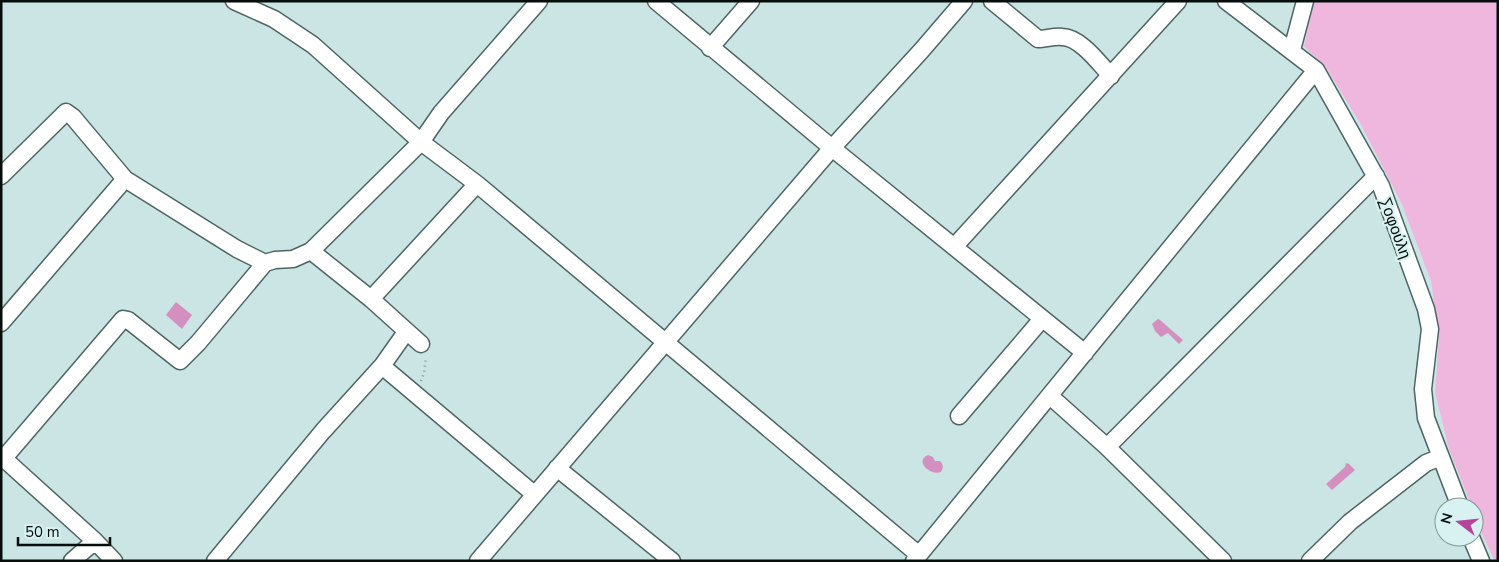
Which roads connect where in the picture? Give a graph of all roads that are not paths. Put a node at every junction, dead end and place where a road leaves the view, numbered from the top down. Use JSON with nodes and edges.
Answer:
{"nodes":[{"id":1,"x":234,"y":1,"type":"edge"},
{"id":2,"x":539,"y":1,"type":"edge"},
{"id":3,"x":656,"y":1,"type":"edge"},
{"id":4,"x":751,"y":1,"type":"edge"},
{"id":5,"x":964,"y":1,"type":"edge"},
{"id":6,"x":992,"y":1,"type":"edge"},
{"id":7,"x":1178,"y":1,"type":"edge"},
{"id":8,"x":1226,"y":1,"type":"edge"},
{"id":9,"x":1305,"y":1,"type":"edge"},
{"id":10,"x":710,"y":48,"type":"junction"},
{"id":11,"x":1292,"y":50,"type":"junction"},
{"id":12,"x":1316,"y":70,"type":"junction"},
{"id":13,"x":1111,"y":76,"type":"junction"},
{"id":14,"x":421,"y":142,"type":"junction"},
{"id":15,"x":832,"y":148,"type":"junction"},
{"id":16,"x":1,"y":176,"type":"edge"},
{"id":17,"x":1376,"y":176,"type":"junction"},
{"id":18,"x":125,"y":179,"type":"junction"},
{"id":19,"x":477,"y":184,"type":"junction"},
{"id":20,"x":954,"y":247,"type":"junction"},
{"id":21,"x":311,"y":251,"type":"junction"},
{"id":22,"x":264,"y":263,"type":"junction"},
{"id":23,"x":371,"y":299,"type":"junction"},
{"id":24,"x":1042,"y":319,"type":"junction"},
{"id":25,"x":1,"y":323,"type":"edge"},
{"id":26,"x":406,"y":332,"type":"junction"},
{"id":27,"x":666,"y":342,"type":"junction"},
{"id":28,"x":421,"y":344,"type":"road end"},
{"id":29,"x":1085,"y":353,"type":"junction"},
{"id":30,"x":382,"y":366,"type":"junction"},
{"id":31,"x":1050,"y":396,"type":"junction"},
{"id":32,"x":958,"y":416,"type":"dead end"},
{"id":33,"x":1107,"y":447,"type":"junction"},
{"id":34,"x":3,"y":457,"type":"edge"},
{"id":35,"x":1441,"y":457,"type":"junction"},
{"id":36,"x":557,"y":468,"type":"junction"},
{"id":37,"x":534,"y":494,"type":"junction"},
{"id":38,"x":1456,"y":497,"type":"edge"},
{"id":39,"x":95,"y":541,"type":"junction"},
{"id":40,"x":1475,"y":547,"type":"edge"},
{"id":41,"x":917,"y":558,"type":"edge"},
{"id":42,"x":72,"y":561,"type":"edge"},
{"id":43,"x":114,"y":561,"type":"edge"},
{"id":44,"x":215,"y":561,"type":"edge"},
{"id":45,"x":478,"y":561,"type":"edge"},
{"id":46,"x":672,"y":561,"type":"edge"},
{"id":47,"x":1223,"y":561,"type":"edge"},
{"id":48,"x":1310,"y":561,"type":"edge"},
{"id":49,"x":1481,"y":561,"type":"edge"}],
"edges":[{"from":1,"to":14,"type":"street"},
{"from":2,"to":14,"type":"street"},
{"from":3,"to":10,"type":"street"},
{"from":4,"to":10,"type":"street"},
{"from":5,"to":15,"type":"street"},
{"from":6,"to":13,"type":"street"},
{"from":7,"to":13,"type":"street"},
{"from":8,"to":11,"type":"street","name":"Σοφούλη"},
{"from":9,"to":11,"type":"street"},
{"from":10,"to":15,"type":"street"},
{"from":11,"to":12,"type":"street","name":"Σοφούλη"},
{"from":12,"to":17,"type":"street","name":"Σοφούλη"},
{"from":12,"to":29,"type":"street"},
{"from":13,"to":20,"type":"street"},
{"from":14,"to":19,"type":"street"},
{"from":14,"to":21,"type":"street"},
{"from":15,"to":20,"type":"street"},
{"from":15,"to":27,"type":"street"},
{"from":16,"to":18,"type":"street"},
{"from":17,"to":33,"type":"street"},
{"from":17,"to":35,"type":"street","name":"Σοφούλη"},
{"from":18,"to":22,"type":"street"},
{"from":18,"to":25,"type":"street"},
{"from":19,"to":23,"type":"street"},
{"from":19,"to":27,"type":"street"},
{"from":20,"to":24,"type":"street"},
{"from":21,"to":22,"type":"street"},
{"from":21,"to":23,"type":"street"},
{"from":22,"to":34,"type":"street"},
{"from":23,"to":26,"type":"street"},
{"from":24,"to":29,"type":"street"},
{"from":24,"to":32,"type":"street"},
{"from":26,"to":28,"type":"street"},
{"from":26,"to":30,"type":"street"},
{"from":27,"to":36,"type":"street"},
{"from":27,"to":41,"type":"street"},
{"from":29,"to":31,"type":"street"},
{"from":30,"to":37,"type":"street"},
{"from":30,"to":44,"type":"street"},
{"from":31,"to":33,"type":"street"},
{"from":31,"to":41,"type":"street"},
{"from":33,"to":47,"type":"street"},
{"from":34,"to":39,"type":"street"},
{"from":35,"to":38,"type":"street","name":"Σοφούλη"},
{"from":35,"to":48,"type":"street"},
{"from":36,"to":37,"type":"street"},
{"from":36,"to":46,"type":"street"},
{"from":37,"to":45,"type":"street"},
{"from":39,"to":42,"type":"street"},
{"from":39,"to":43,"type":"street"},
{"from":40,"to":49,"type":"street"}]}
